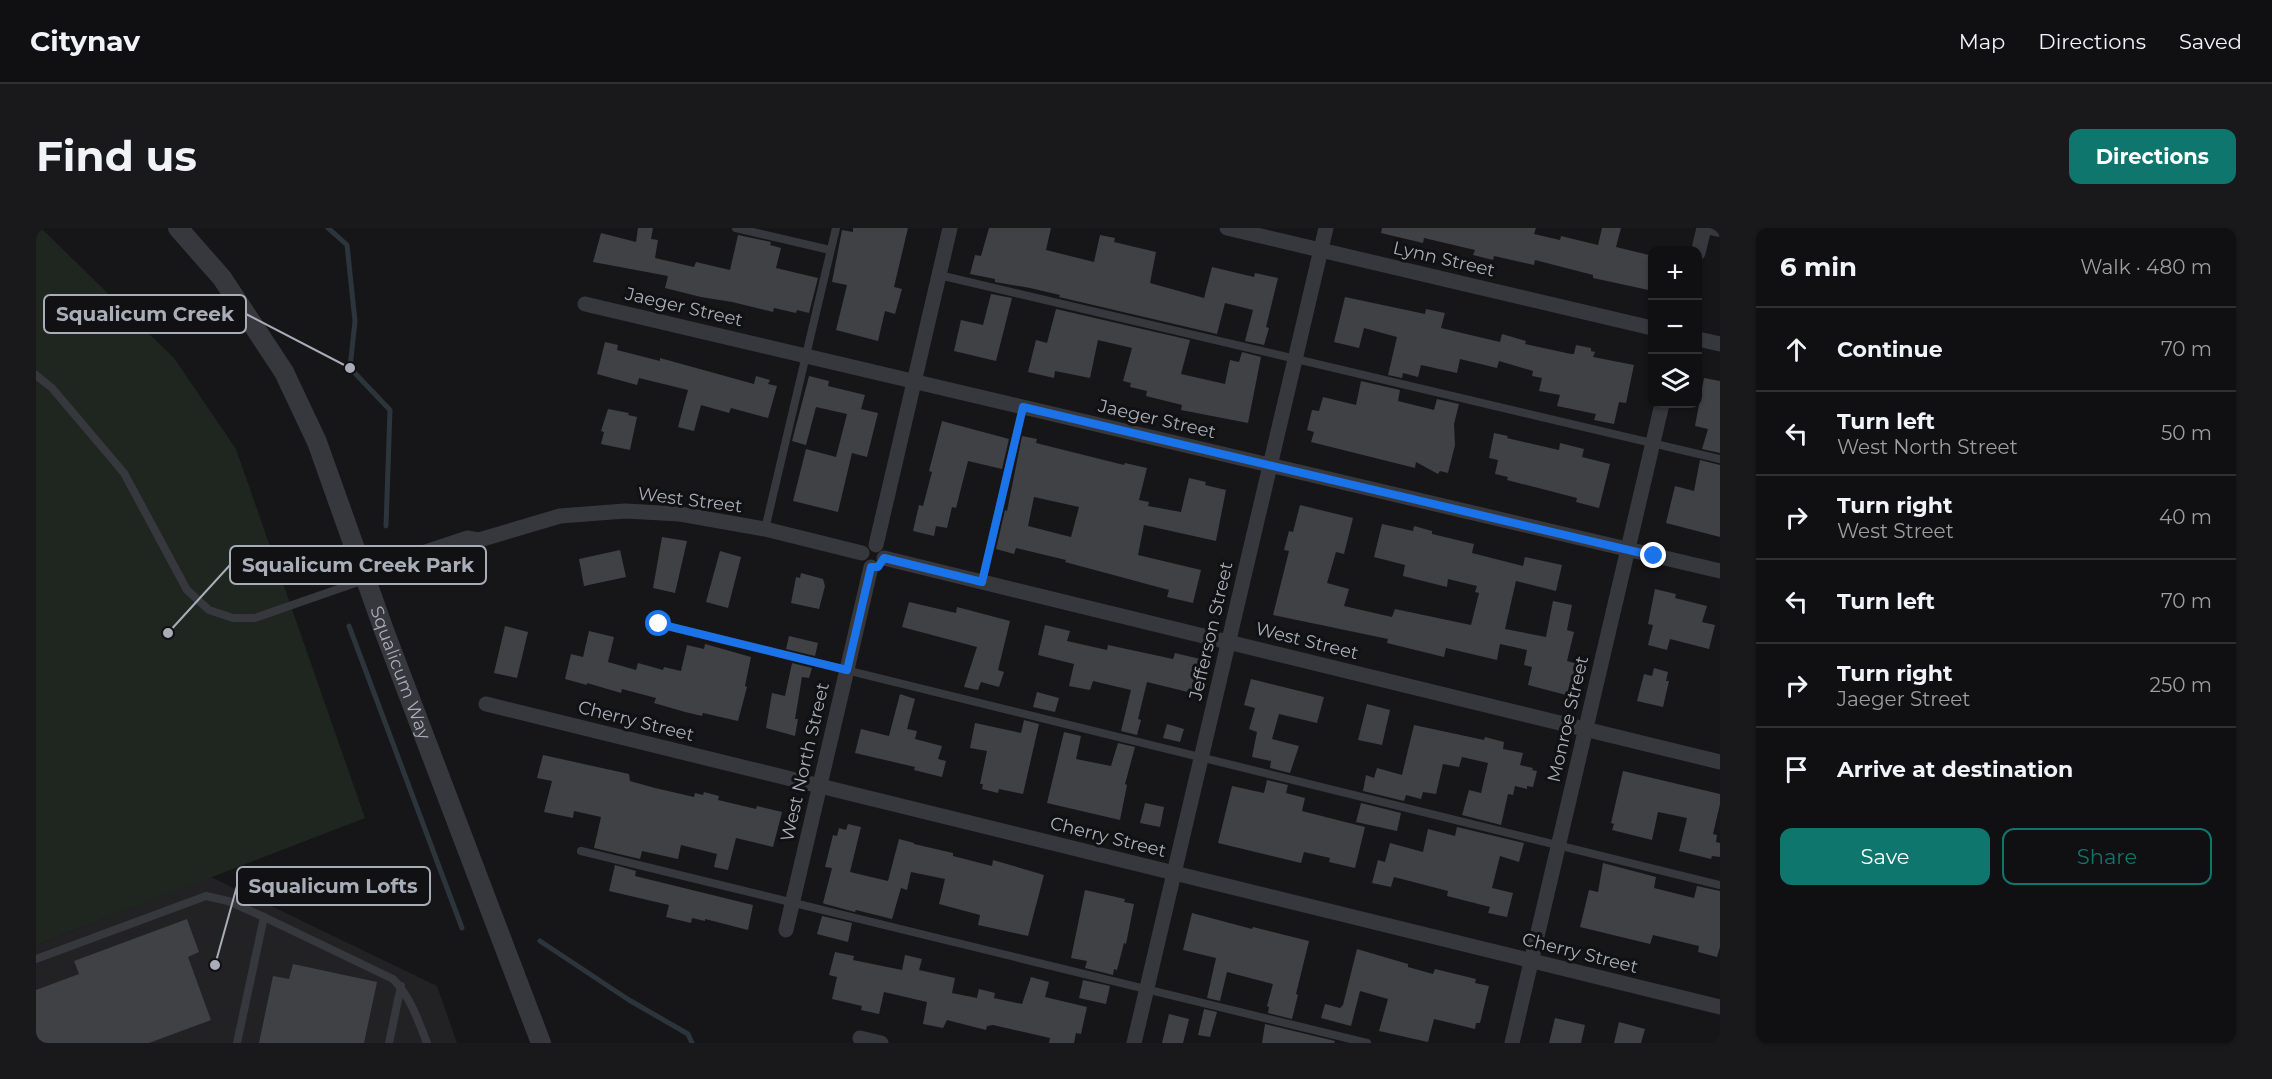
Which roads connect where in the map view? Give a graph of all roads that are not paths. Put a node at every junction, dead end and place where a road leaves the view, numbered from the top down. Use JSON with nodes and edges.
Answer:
{"nodes":[{"id":1,"x":178,"y":228,"type":"edge"},
{"id":2,"x":736,"y":228,"type":"edge"},
{"id":3,"x":836,"y":228,"type":"edge"},
{"id":4,"x":950,"y":228,"type":"edge"},
{"id":5,"x":1227,"y":228,"type":"edge"},
{"id":6,"x":1326,"y":228,"type":"edge"},
{"id":7,"x":1701,"y":228,"type":"edge"},
{"id":8,"x":1720,"y":233,"type":"edge"},
{"id":9,"x":1699,"y":246,"type":"edge"},
{"id":10,"x":830,"y":250,"type":"junction"},
{"id":11,"x":1321,"y":250,"type":"junction"},
{"id":12,"x":939,"y":275,"type":"junction"},
{"id":13,"x":585,"y":304,"type":"dead end"},
{"id":14,"x":1648,"y":327,"type":"edge"},
{"id":15,"x":1702,"y":340,"type":"edge"},
{"id":16,"x":1720,"y":344,"type":"edge"},
{"id":17,"x":806,"y":356,"type":"junction"},
{"id":18,"x":1295,"y":359,"type":"junction"},
{"id":19,"x":36,"y":375,"type":"edge"},
{"id":20,"x":914,"y":381,"type":"junction"},
{"id":21,"x":1023,"y":407,"type":"junction"},
{"id":22,"x":1661,"y":408,"type":"edge"},
{"id":23,"x":1653,"y":444,"type":"junction"},
{"id":24,"x":1720,"y":459,"type":"edge"},
{"id":25,"x":1270,"y":465,"type":"junction"},
{"id":26,"x":765,"y":529,"type":"junction"},
{"id":27,"x":1628,"y":549,"type":"junction"},
{"id":28,"x":880,"y":552,"type":"junction"},
{"id":29,"x":862,"y":553,"type":"junction"},
{"id":30,"x":871,"y":567,"type":"junction"},
{"id":31,"x":1720,"y":571,"type":"edge"},
{"id":32,"x":365,"y":579,"type":"junction"},
{"id":33,"x":982,"y":582,"type":"junction"},
{"id":34,"x":659,"y":624,"type":"dead end"},
{"id":35,"x":1228,"y":642,"type":"junction"},
{"id":36,"x":847,"y":670,"type":"junction"},
{"id":37,"x":486,"y":704,"type":"dead end"},
{"id":38,"x":1586,"y":729,"type":"junction"},
{"id":39,"x":1202,"y":757,"type":"junction"},
{"id":40,"x":1720,"y":762,"type":"edge"},
{"id":41,"x":820,"y":786,"type":"junction"},
{"id":42,"x":1558,"y":845,"type":"junction"},
{"id":43,"x":582,"y":851,"type":"dead end"},
{"id":44,"x":1174,"y":873,"type":"junction"},
{"id":45,"x":1720,"y":885,"type":"edge"},
{"id":46,"x":792,"y":903,"type":"junction"},
{"id":47,"x":264,"y":917,"type":"junction"},
{"id":48,"x":786,"y":930,"type":"dead end"},
{"id":49,"x":36,"y":959,"type":"edge"},
{"id":50,"x":1531,"y":961,"type":"junction"},
{"id":51,"x":400,"y":986,"type":"junction"},
{"id":52,"x":1147,"y":989,"type":"junction"},
{"id":53,"x":1720,"y":1007,"type":"edge"},
{"id":54,"x":860,"y":1038,"type":"dead end"},
{"id":55,"x":236,"y":1042,"type":"edge"},
{"id":56,"x":388,"y":1043,"type":"edge"},
{"id":57,"x":427,"y":1043,"type":"edge"},
{"id":58,"x":541,"y":1043,"type":"edge"},
{"id":59,"x":881,"y":1043,"type":"edge"},
{"id":60,"x":1134,"y":1043,"type":"edge"},
{"id":61,"x":1367,"y":1043,"type":"edge"},
{"id":62,"x":1512,"y":1043,"type":"edge"}],
"edges":[{"from":1,"to":32,"type":"street","name":"Squalicum Way"},
{"from":2,"to":10,"type":"lane"},
{"from":3,"to":10,"type":"lane"},
{"from":4,"to":12,"type":"street"},
{"from":5,"to":11,"type":"street","name":"Lynn Street"},
{"from":6,"to":11,"type":"street","name":"Jefferson Street"},
{"from":7,"to":8,"type":"lane"},
{"from":7,"to":9,"type":"street"},
{"from":10,"to":17,"type":"lane"},
{"from":11,"to":14,"type":"street","name":"Lynn Street"},
{"from":11,"to":18,"type":"street","name":"Jefferson Street"},
{"from":12,"to":18,"type":"lane"},
{"from":12,"to":20,"type":"street"},
{"from":13,"to":17,"type":"street","name":"Jaeger Street"},
{"from":15,"to":16,"type":"street"},
{"from":17,"to":20,"type":"street","name":"Jaeger Street"},
{"from":17,"to":26,"type":"lane"},
{"from":18,"to":23,"type":"lane"},
{"from":18,"to":25,"type":"street","name":"Jefferson Street"},
{"from":19,"to":32,"type":"lane"},
{"from":20,"to":21,"type":"street","name":"Jaeger Street"},
{"from":20,"to":28,"type":"street"},
{"from":21,"to":25,"type":"street","name":"Jaeger Street"},
{"from":21,"to":33,"type":"lane"},
{"from":22,"to":23,"type":"street","name":"Monroe Street"},
{"from":23,"to":24,"type":"lane"},
{"from":23,"to":27,"type":"street","name":"Monroe Street"},
{"from":25,"to":27,"type":"street","name":"Jaeger Street"},
{"from":25,"to":35,"type":"street","name":"Jefferson Street"},
{"from":26,"to":29,"type":"street","name":"West Street"},
{"from":26,"to":32,"type":"street","name":"West Street"},
{"from":27,"to":31,"type":"street","name":"Jaeger Street"},
{"from":27,"to":38,"type":"street","name":"Monroe Street"},
{"from":28,"to":29,"type":"street"},
{"from":28,"to":30,"type":"street"},
{"from":28,"to":33,"type":"street","name":"West Street"},
{"from":29,"to":30,"type":"street"},
{"from":30,"to":36,"type":"street","name":"West North Street"},
{"from":32,"to":58,"type":"street","name":"Squalicum Way"},
{"from":33,"to":35,"type":"street","name":"West Street"},
{"from":34,"to":36,"type":"lane"},
{"from":35,"to":38,"type":"street","name":"West Street"},
{"from":35,"to":39,"type":"street","name":"Jefferson Street"},
{"from":36,"to":39,"type":"lane"},
{"from":36,"to":41,"type":"street","name":"West North Street"},
{"from":37,"to":41,"type":"street","name":"Cherry Street"},
{"from":38,"to":40,"type":"street","name":"West Street"},
{"from":38,"to":42,"type":"street","name":"Monroe Street"},
{"from":39,"to":42,"type":"lane"},
{"from":39,"to":44,"type":"street","name":"Jefferson Street"},
{"from":41,"to":44,"type":"street","name":"Cherry Street"},
{"from":41,"to":46,"type":"street","name":"West North Street"},
{"from":42,"to":45,"type":"lane"},
{"from":42,"to":50,"type":"street","name":"Monroe Street"},
{"from":43,"to":46,"type":"lane"},
{"from":44,"to":50,"type":"street","name":"Cherry Street"},
{"from":44,"to":52,"type":"street","name":"Jefferson Street"},
{"from":46,"to":48,"type":"street","name":"West North Street"},
{"from":46,"to":52,"type":"lane"},
{"from":47,"to":49,"type":"lane"},
{"from":47,"to":51,"type":"lane"},
{"from":47,"to":55,"type":"lane"},
{"from":50,"to":53,"type":"street","name":"Cherry Street"},
{"from":50,"to":62,"type":"street","name":"Monroe Street"},
{"from":51,"to":56,"type":"lane"},
{"from":51,"to":57,"type":"lane"},
{"from":52,"to":60,"type":"street","name":"Jefferson Street"},
{"from":52,"to":61,"type":"lane"},
{"from":54,"to":59,"type":"street"}]}
